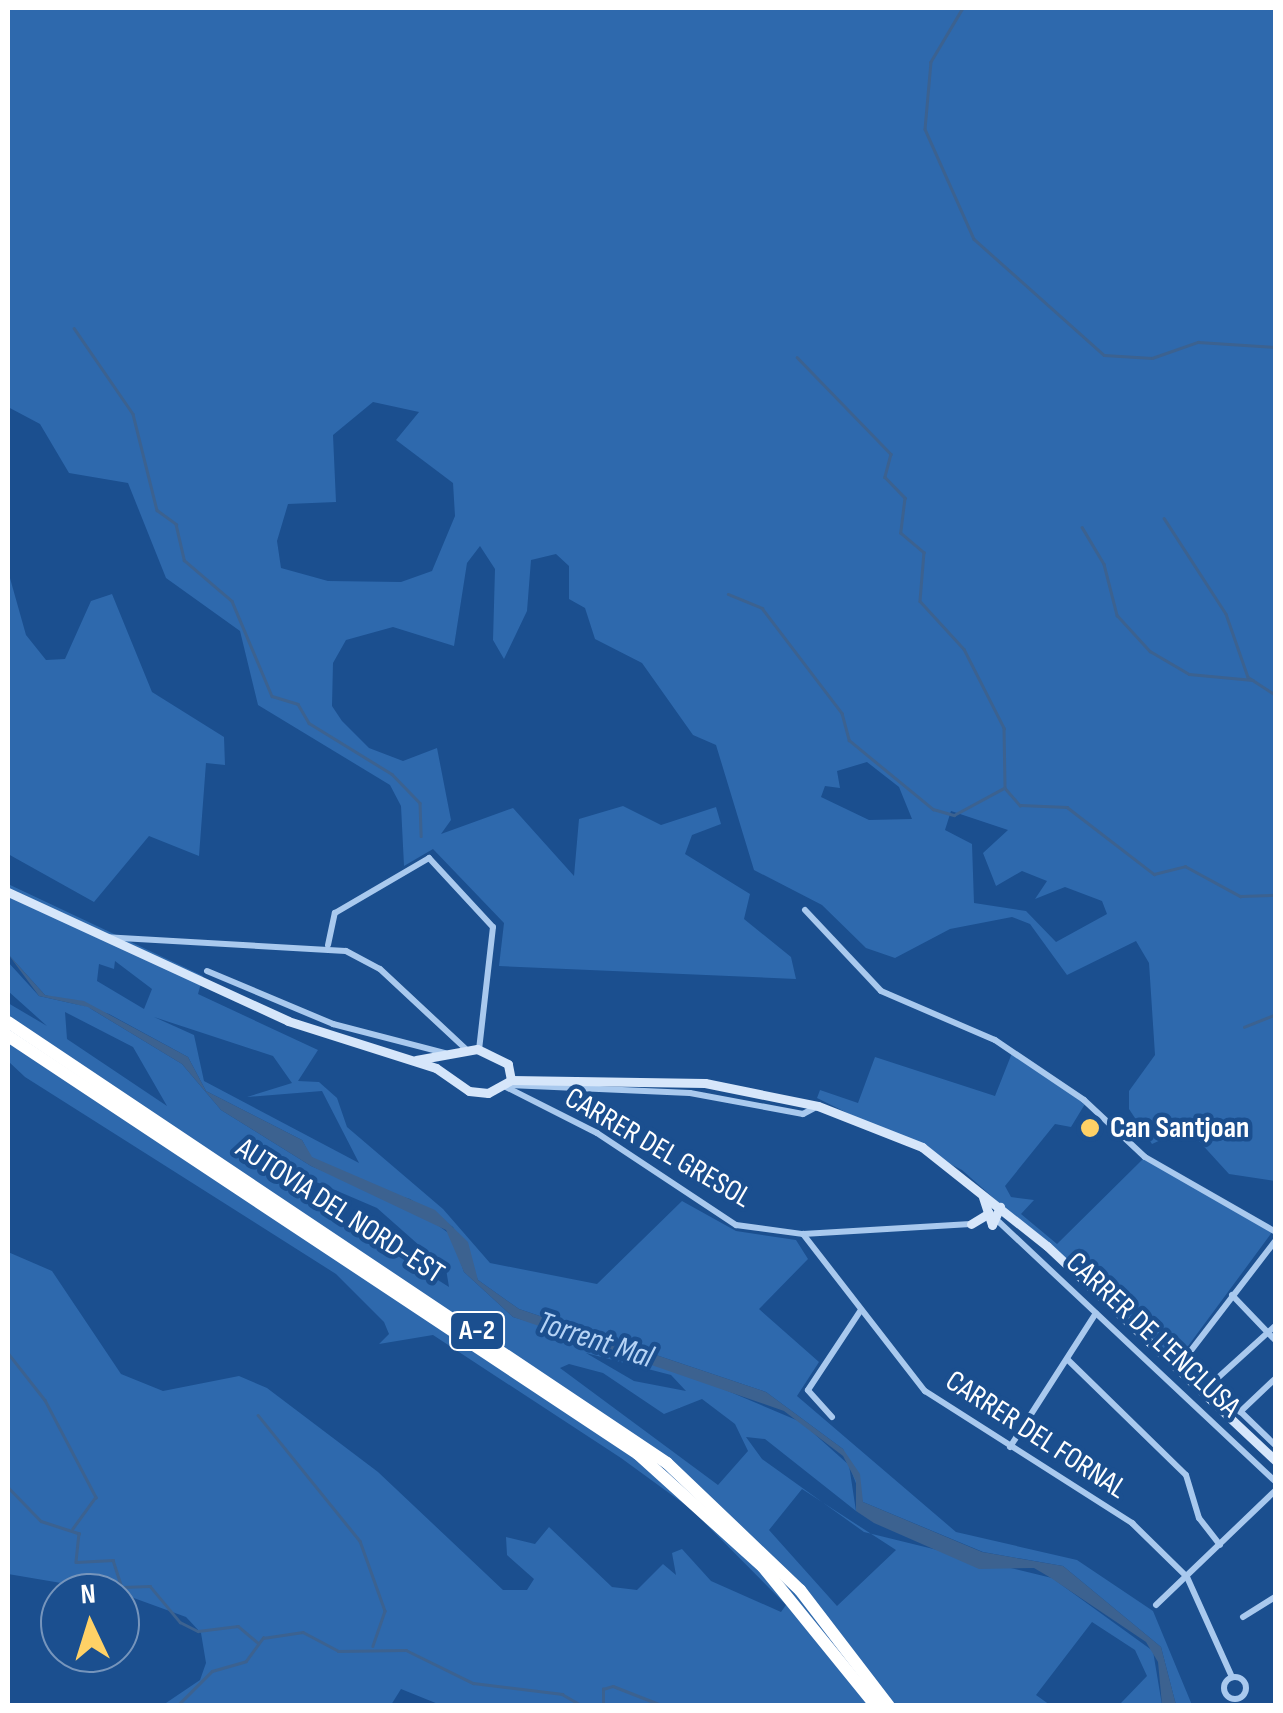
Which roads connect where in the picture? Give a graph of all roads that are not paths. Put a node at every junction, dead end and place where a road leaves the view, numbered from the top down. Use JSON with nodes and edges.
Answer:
{"nodes":[{"id":1,"x":8,"y":892,"type":"edge"},
{"id":2,"x":805,"y":910,"type":"dead end"},
{"id":3,"x":104,"y":938,"type":"junction"},
{"id":4,"x":328,"y":946,"type":"junction"},
{"id":5,"x":207,"y":971,"type":"dead end"},
{"id":6,"x":8,"y":1022,"type":"edge"},
{"id":7,"x":8,"y":1036,"type":"edge"},
{"id":8,"x":479,"y":1050,"type":"junction"},
{"id":9,"x":458,"y":1054,"type":"junction"},
{"id":10,"x":416,"y":1060,"type":"junction"},
{"id":11,"x":448,"y":1074,"type":"junction"},
{"id":12,"x":509,"y":1080,"type":"junction"},
{"id":13,"x":818,"y":1106,"type":"junction"},
{"id":14,"x":979,"y":1190,"type":"junction"},
{"id":15,"x":999,"y":1205,"type":"junction"},
{"id":16,"x":993,"y":1220,"type":"junction"},
{"id":17,"x":1018,"y":1222,"type":"junction"},
{"id":18,"x":970,"y":1224,"type":"joint"},
{"id":19,"x":1276,"y":1232,"type":"edge"},
{"id":20,"x":804,"y":1234,"type":"junction"},
{"id":21,"x":1276,"y":1240,"type":"edge"},
{"id":22,"x":1232,"y":1295,"type":"junction"},
{"id":23,"x":861,"y":1310,"type":"junction"},
{"id":24,"x":1096,"y":1313,"type":"junction"},
{"id":25,"x":1276,"y":1325,"type":"edge"},
{"id":26,"x":1268,"y":1332,"type":"junction"},
{"id":27,"x":1276,"y":1341,"type":"edge"},
{"id":28,"x":1067,"y":1358,"type":"junction"},
{"id":29,"x":1276,"y":1378,"type":"edge"},
{"id":30,"x":1212,"y":1384,"type":"junction"},
{"id":31,"x":1240,"y":1412,"type":"junction"},
{"id":32,"x":832,"y":1417,"type":"dead end"},
{"id":33,"x":1276,"y":1432,"type":"edge"},
{"id":34,"x":1268,"y":1439,"type":"junction"},
{"id":35,"x":1276,"y":1446,"type":"edge"},
{"id":36,"x":1010,"y":1447,"type":"junction"},
{"id":37,"x":1276,"y":1461,"type":"edge"},
{"id":38,"x":1276,"y":1482,"type":"edge"},
{"id":39,"x":1276,"y":1490,"type":"edge"},
{"id":40,"x":1220,"y":1545,"type":"junction"},
{"id":41,"x":1186,"y":1576,"type":"junction"},
{"id":42,"x":1274,"y":1600,"type":"edge"},
{"id":43,"x":1156,"y":1605,"type":"dead end"},
{"id":44,"x":1243,"y":1618,"type":"dead end"},
{"id":45,"x":1232,"y":1678,"type":"dead end"},
{"id":46,"x":876,"y":1706,"type":"edge"},
{"id":47,"x":890,"y":1706,"type":"edge"}],
"edges":[{"from":1,"to":3,"type":"street"},
{"from":2,"to":19,"type":"street"},
{"from":3,"to":4,"type":"street"},
{"from":3,"to":10,"type":"street"},
{"from":4,"to":8,"type":"street"},
{"from":4,"to":9,"type":"street"},
{"from":5,"to":9,"type":"street"},
{"from":6,"to":47,"type":"highway","name":"AUTOVIA DEL NORD-EST","number":"A-2"},
{"from":7,"to":46,"type":"highway","name":"AUTOVIA DEL NORD-EST","number":"A-2"},
{"from":8,"to":9,"type":"street"},
{"from":8,"to":12,"type":"street"},
{"from":9,"to":10,"type":"street"},
{"from":9,"to":11,"type":"street"},
{"from":10,"to":11,"type":"street"},
{"from":11,"to":12,"type":"street"},
{"from":12,"to":13,"type":"street"},
{"from":12,"to":13,"type":"street"},
{"from":12,"to":20,"type":"street","name":"CARRER DEL GRESOL"},
{"from":13,"to":14,"type":"street"},
{"from":14,"to":15,"type":"street"},
{"from":14,"to":16,"type":"street"},
{"from":15,"to":16,"type":"street"},
{"from":15,"to":17,"type":"street"},
{"from":16,"to":17,"type":"street"},
{"from":16,"to":18,"type":"street"},
{"from":16,"to":24,"type":"street","name":"CARRER DE L'ENCLUSA"},
{"from":17,"to":37,"type":"street"},
{"from":18,"to":20,"type":"street","name":"CARRER DEL GRESOL"},
{"from":20,"to":23,"type":"street","name":"CARRER DEL FORNAL"},
{"from":21,"to":22,"type":"street"},
{"from":22,"to":26,"type":"street"},
{"from":22,"to":30,"type":"street"},
{"from":23,"to":32,"type":"street"},
{"from":23,"to":36,"type":"street","name":"CARRER DEL FORNAL"},
{"from":24,"to":28,"type":"street"},
{"from":24,"to":38,"type":"street","name":"CARRER DE L'ENCLUSA"},
{"from":25,"to":26,"type":"street"},
{"from":26,"to":27,"type":"street"},
{"from":26,"to":30,"type":"street"},
{"from":28,"to":36,"type":"street"},
{"from":28,"to":40,"type":"street"},
{"from":29,"to":31,"type":"street"},
{"from":30,"to":31,"type":"street"},
{"from":31,"to":34,"type":"street"},
{"from":33,"to":34,"type":"street"},
{"from":34,"to":35,"type":"street"},
{"from":36,"to":41,"type":"street","name":"CARRER DEL FORNAL"},
{"from":39,"to":40,"type":"street"},
{"from":40,"to":41,"type":"street"},
{"from":41,"to":43,"type":"street"},
{"from":41,"to":45,"type":"street","name":"CARRER DEL FORNAL"},
{"from":42,"to":44,"type":"street"}]}
